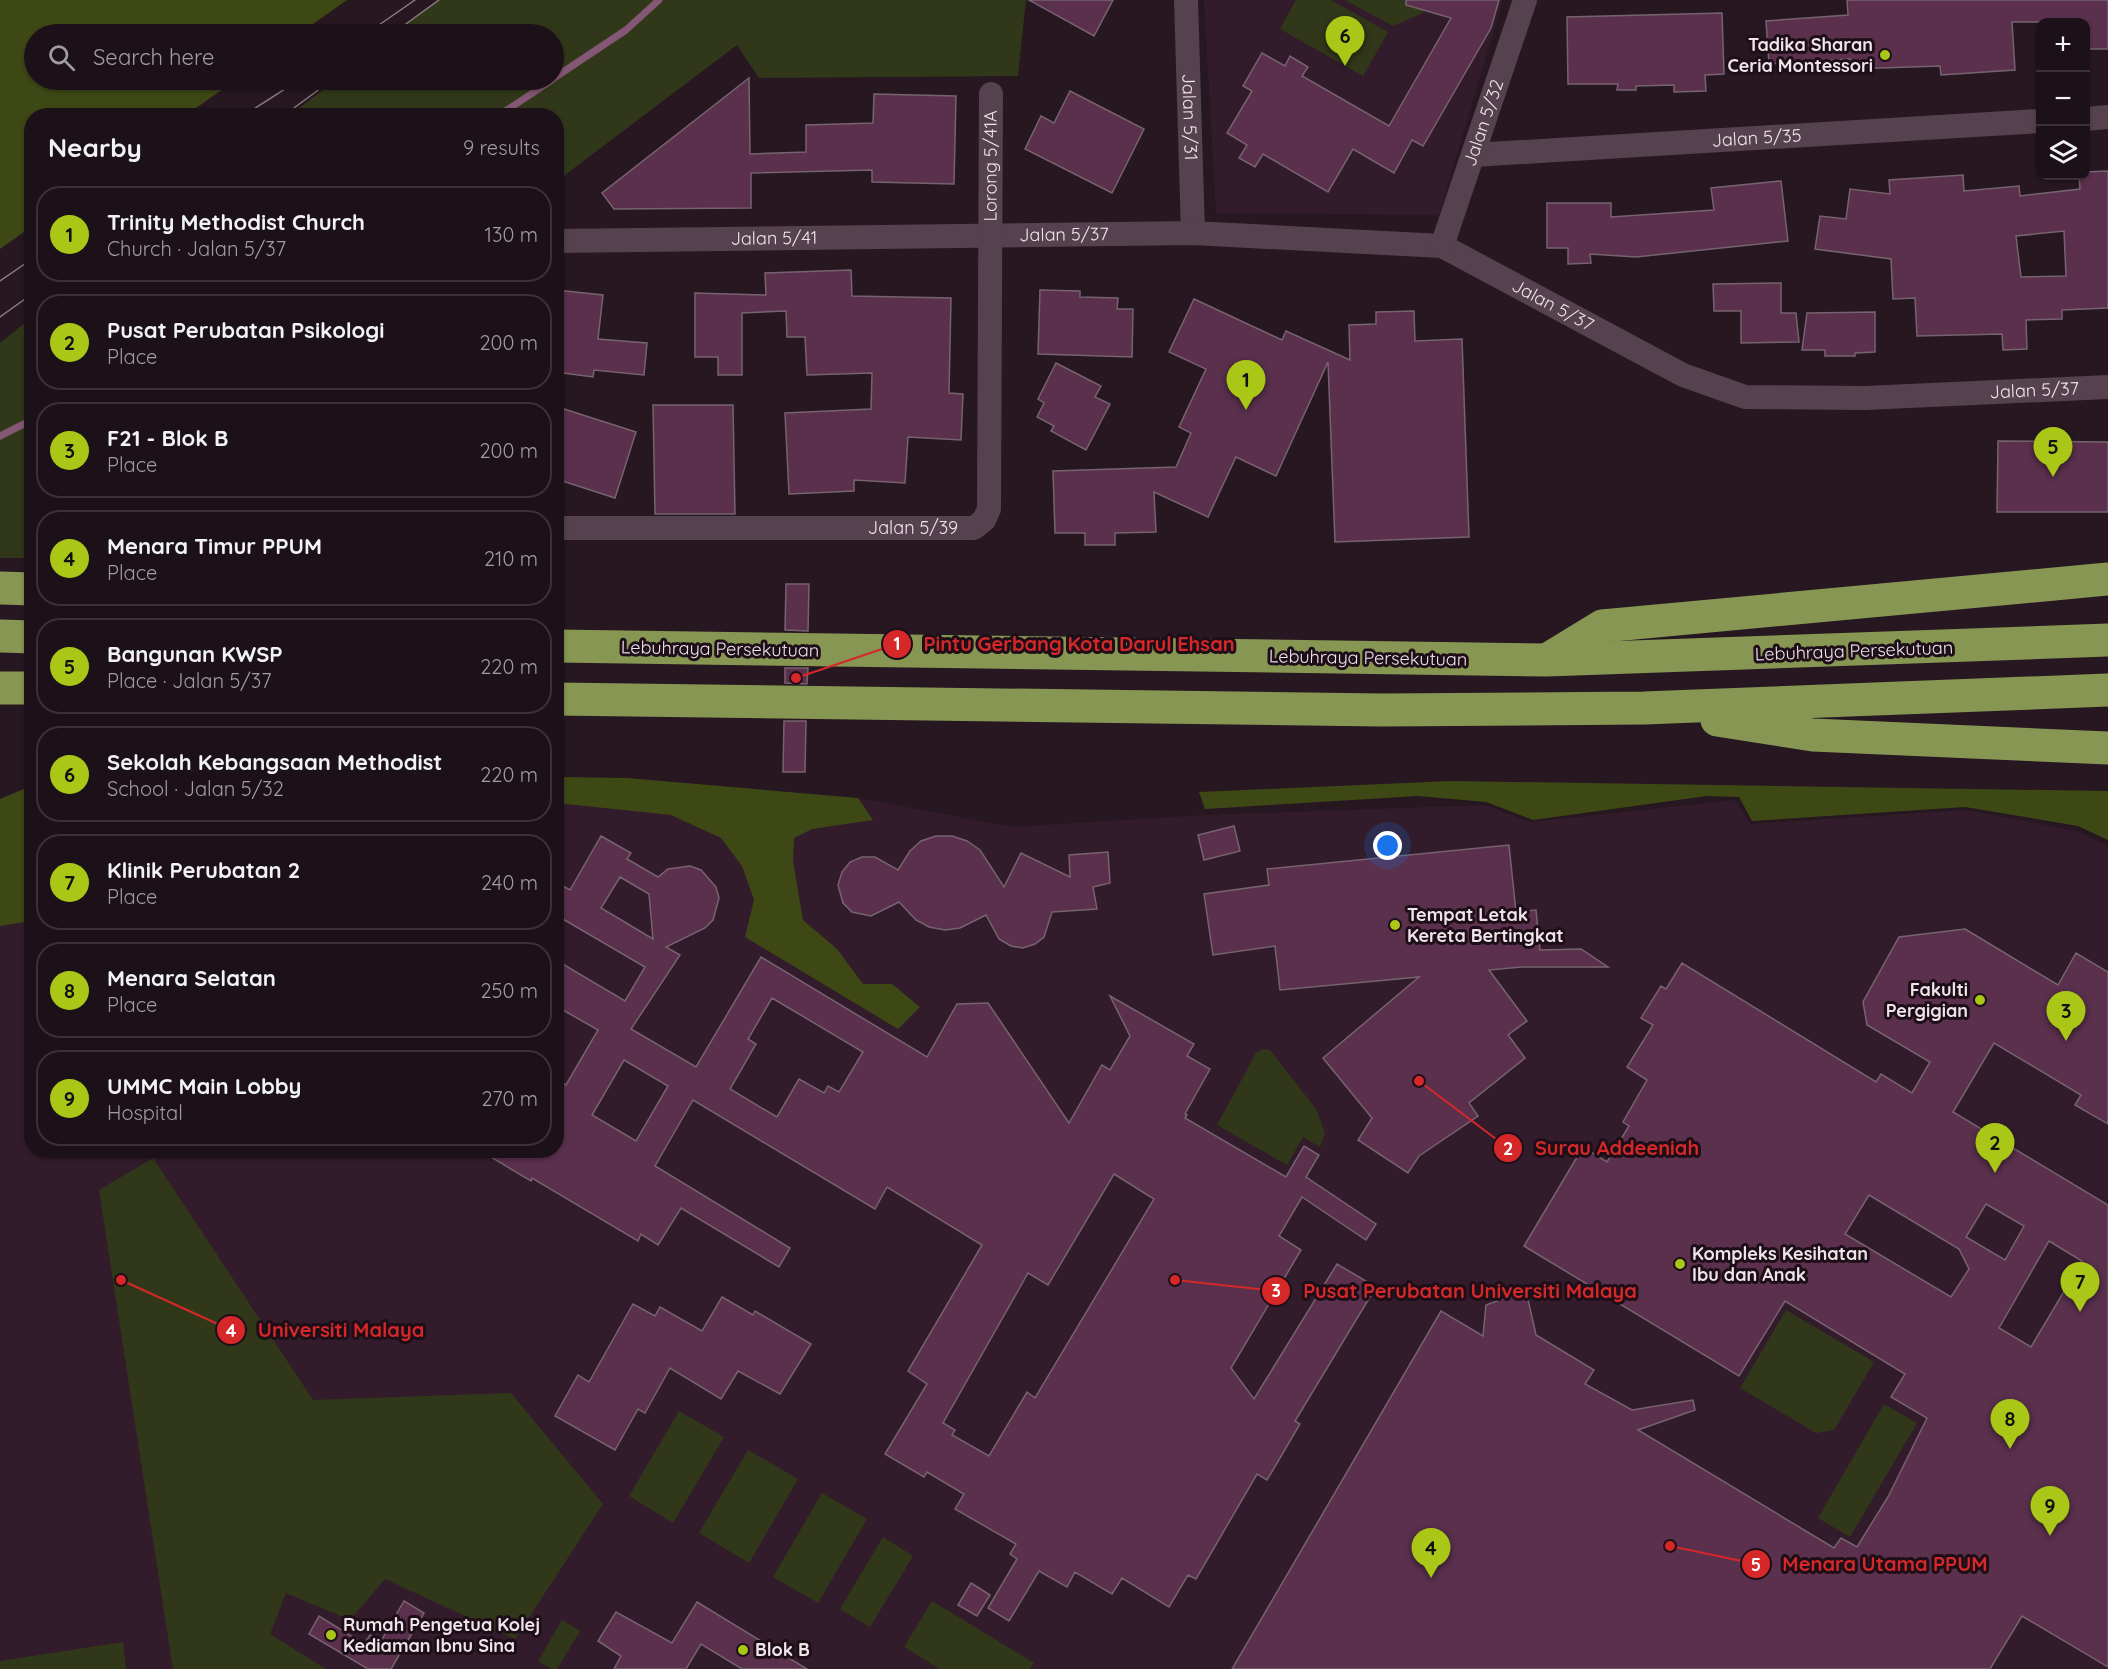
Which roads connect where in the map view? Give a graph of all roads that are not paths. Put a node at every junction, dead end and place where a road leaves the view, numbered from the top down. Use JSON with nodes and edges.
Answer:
{"nodes":[{"id":1,"x":1186,"y":0,"type":"edge"},
{"id":2,"x":1525,"y":0,"type":"edge"},
{"id":3,"x":992,"y":94,"type":"dead end"},
{"id":4,"x":2108,"y":117,"type":"edge"},
{"id":5,"x":2090,"y":119,"type":"edge"},
{"id":6,"x":2036,"y":121,"type":"edge"},
{"id":7,"x":1473,"y":155,"type":"junction"},
{"id":8,"x":1193,"y":233,"type":"junction"},
{"id":9,"x":991,"y":237,"type":"junction"},
{"id":10,"x":564,"y":241,"type":"edge"},
{"id":11,"x":1442,"y":246,"type":"junction"},
{"id":12,"x":2108,"y":387,"type":"edge"},
{"id":13,"x":564,"y":528,"type":"edge"},
{"id":14,"x":2108,"y":579,"type":"edge"},
{"id":15,"x":0,"y":588,"type":"edge"},
{"id":16,"x":24,"y":589,"type":"edge"},
{"id":17,"x":0,"y":636,"type":"edge"},
{"id":18,"x":24,"y":637,"type":"edge"},
{"id":19,"x":2108,"y":640,"type":"edge"},
{"id":20,"x":564,"y":646,"type":"edge"},
{"id":21,"x":1546,"y":660,"type":"junction"},
{"id":22,"x":0,"y":688,"type":"edge"},
{"id":23,"x":24,"y":688,"type":"edge"},
{"id":24,"x":2108,"y":690,"type":"edge"},
{"id":25,"x":564,"y":699,"type":"edge"},
{"id":26,"x":1644,"y":708,"type":"junction"},
{"id":27,"x":2108,"y":748,"type":"edge"}],
"edges":[{"from":1,"to":8,"type":"street","name":"Jalan 5/31"},
{"from":2,"to":7,"type":"street","name":"Jalan 5/32"},
{"from":3,"to":9,"type":"street","name":"Lorong 5/41A"},
{"from":4,"to":5,"type":"street"},
{"from":6,"to":7,"type":"street","name":"Jalan 5/35"},
{"from":7,"to":11,"type":"street","name":"Jalan 5/32"},
{"from":8,"to":9,"type":"street","name":"Jalan 5/37"},
{"from":8,"to":11,"type":"street","name":"Jalan 5/37"},
{"from":9,"to":10,"type":"street","name":"Jalan 5/41"},
{"from":9,"to":13,"type":"street","name":"Jalan 5/39"},
{"from":11,"to":12,"type":"street","name":"Jalan 5/37"},
{"from":14,"to":21,"type":"highway"},
{"from":15,"to":16,"type":"highway"},
{"from":17,"to":18,"type":"highway"},
{"from":19,"to":21,"type":"highway","name":"Lebuhraya Persekutuan"},
{"from":20,"to":21,"type":"highway","name":"Lebuhraya Persekutuan"},
{"from":22,"to":23,"type":"highway"},
{"from":24,"to":26,"type":"highway"},
{"from":25,"to":26,"type":"highway"},
{"from":26,"to":27,"type":"highway"}]}
